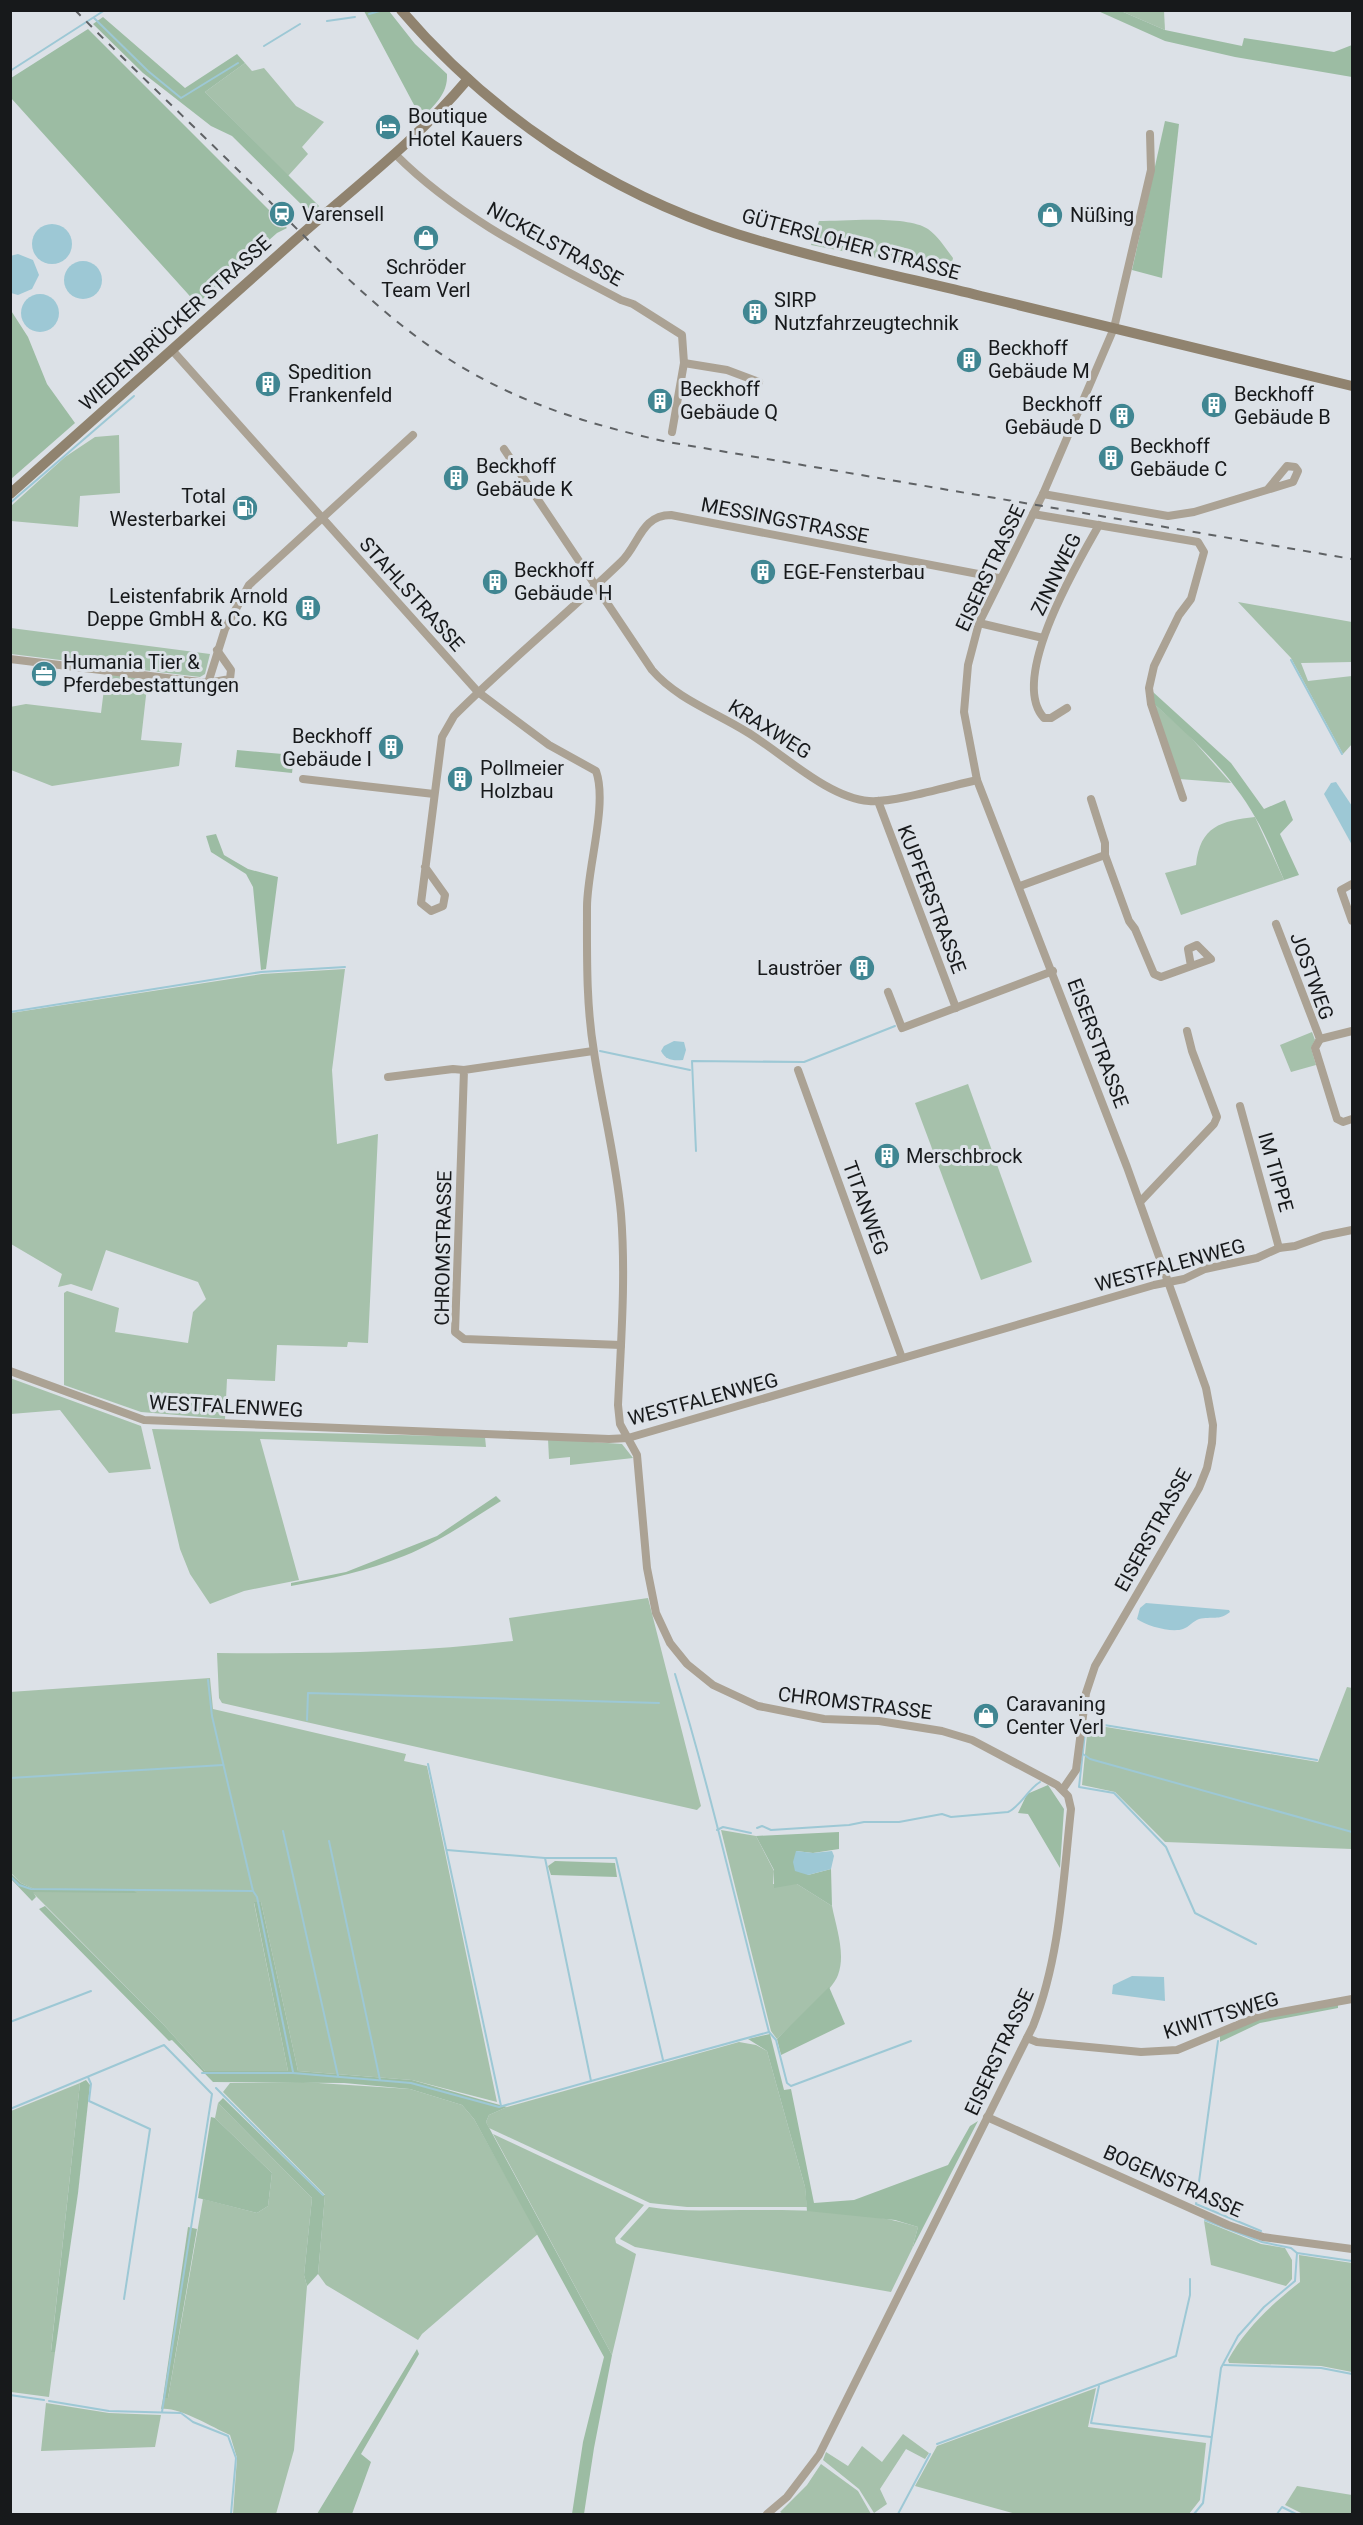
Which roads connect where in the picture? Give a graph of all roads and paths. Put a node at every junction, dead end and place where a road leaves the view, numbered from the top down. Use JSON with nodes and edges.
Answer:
{"nodes":[{"id":1,"x":400,"y":10,"type":"edge"},
{"id":2,"x":468,"y":79,"type":"junction"},
{"id":3,"x":1150,"y":134,"type":"dead end"},
{"id":4,"x":396,"y":155,"type":"junction"},
{"id":5,"x":1114,"y":328,"type":"junction"},
{"id":6,"x":172,"y":350,"type":"junction"},
{"id":7,"x":684,"y":363,"type":"junction"},
{"id":8,"x":759,"y":382,"type":"dead end"},
{"id":9,"x":1353,"y":386,"type":"edge"},
{"id":10,"x":672,"y":432,"type":"dead end"},
{"id":11,"x":413,"y":435,"type":"dead end"},
{"id":12,"x":504,"y":449,"type":"dead end"},
{"id":13,"x":1268,"y":489,"type":"dead end"},
{"id":14,"x":10,"y":494,"type":"edge"},
{"id":15,"x":1043,"y":494,"type":"junction"},
{"id":16,"x":1033,"y":514,"type":"junction"},
{"id":17,"x":322,"y":518,"type":"junction"},
{"id":18,"x":1099,"y":525,"type":"junction"},
{"id":19,"x":999,"y":578,"type":"junction"},
{"id":20,"x":596,"y":586,"type":"junction"},
{"id":21,"x":979,"y":623,"type":"junction"},
{"id":22,"x":1043,"y":638,"type":"junction"},
{"id":23,"x":217,"y":650,"type":"junction"},
{"id":24,"x":10,"y":658,"type":"edge"},
{"id":25,"x":208,"y":683,"type":"junction"},
{"id":26,"x":478,"y":692,"type":"junction"},
{"id":27,"x":1067,"y":708,"type":"dead end"},
{"id":28,"x":596,"y":771,"type":"joint"},
{"id":29,"x":303,"y":779,"type":"dead end"},
{"id":30,"x":977,"y":780,"type":"junction"},
{"id":31,"x":434,"y":794,"type":"junction"},
{"id":32,"x":1183,"y":798,"type":"dead end"},
{"id":33,"x":1091,"y":799,"type":"dead end"},
{"id":34,"x":878,"y":801,"type":"junction"},
{"id":35,"x":1105,"y":855,"type":"junction"},
{"id":36,"x":424,"y":867,"type":"junction"},
{"id":37,"x":1353,"y":884,"type":"edge"},
{"id":38,"x":1020,"y":886,"type":"junction"},
{"id":39,"x":1353,"y":921,"type":"edge"},
{"id":40,"x":1276,"y":924,"type":"dead end"},
{"id":41,"x":1191,"y":966,"type":"dead end"},
{"id":42,"x":1053,"y":971,"type":"junction"},
{"id":43,"x":888,"y":992,"type":"dead end"},
{"id":44,"x":956,"y":1008,"type":"junction"},
{"id":45,"x":1187,"y":1030,"type":"dead end"},
{"id":46,"x":1353,"y":1030,"type":"edge"},
{"id":47,"x":1320,"y":1039,"type":"junction"},
{"id":48,"x":593,"y":1051,"type":"junction"},
{"id":49,"x":464,"y":1070,"type":"junction"},
{"id":50,"x":798,"y":1070,"type":"dead end"},
{"id":51,"x":388,"y":1077,"type":"dead end"},
{"id":52,"x":1240,"y":1106,"type":"dead end"},
{"id":53,"x":1353,"y":1119,"type":"edge"},
{"id":54,"x":1140,"y":1202,"type":"junction"},
{"id":55,"x":1353,"y":1230,"type":"edge"},
{"id":56,"x":1280,"y":1248,"type":"junction"},
{"id":57,"x":1169,"y":1282,"type":"junction"},
{"id":58,"x":621,"y":1345,"type":"junction"},
{"id":59,"x":902,"y":1358,"type":"junction"},
{"id":60,"x":10,"y":1371,"type":"edge"},
{"id":61,"x":628,"y":1438,"type":"junction"},
{"id":62,"x":1063,"y":1789,"type":"junction"},
{"id":63,"x":1353,"y":1999,"type":"edge"},
{"id":64,"x":1027,"y":2038,"type":"junction"},
{"id":65,"x":987,"y":2117,"type":"junction"},
{"id":66,"x":1353,"y":2249,"type":"edge"},
{"id":67,"x":767,"y":2514,"type":"edge"}],
"edges":[{"from":1,"to":2,"type":"main road","name":"GÜTERSLOHER STRASSE"},
{"from":2,"to":4,"type":"main road","name":"WIEDENBRÜCKER STRASSE"},
{"from":2,"to":5,"type":"main road","name":"GÜTERSLOHER STRASSE"},
{"from":3,"to":5,"type":"street","name":"EISERSTRASSE"},
{"from":4,"to":6,"type":"main road","name":"WIEDENBRÜCKER STRASSE"},
{"from":4,"to":7,"type":"street","name":"NICKELSTRASSE"},
{"from":5,"to":9,"type":"main road","name":"GÜTERSLOHER STRASSE"},
{"from":5,"to":15,"type":"street","name":"EISERSTRASSE"},
{"from":6,"to":14,"type":"main road","name":"WIEDENBRÜCKER STRASSE"},
{"from":6,"to":17,"type":"street","name":"STAHLSTRASSE"},
{"from":7,"to":8,"type":"street"},
{"from":7,"to":10,"type":"street","name":"NICKELSTRASSE"},
{"from":11,"to":17,"type":"street"},
{"from":12,"to":20,"type":"street"},
{"from":13,"to":15,"type":"street","name":"EISERSTRASSE"},
{"from":15,"to":16,"type":"street","name":"EISERSTRASSE"},
{"from":16,"to":18,"type":"street"},
{"from":16,"to":19,"type":"street","name":"EISERSTRASSE"},
{"from":17,"to":23,"type":"street"},
{"from":17,"to":26,"type":"street","name":"STAHLSTRASSE"},
{"from":18,"to":22,"type":"street","name":"ZINNWEG"},
{"from":18,"to":32,"type":"street"},
{"from":19,"to":20,"type":"street","name":"MESSINGSTRASSE"},
{"from":19,"to":21,"type":"street","name":"EISERSTRASSE"},
{"from":20,"to":26,"type":"street","name":"MESSINGSTRASSE"},
{"from":20,"to":34,"type":"street","name":"KRAXWEG"},
{"from":21,"to":22,"type":"street","name":"ZINNWEG"},
{"from":21,"to":30,"type":"street","name":"EISERSTRASSE"},
{"from":22,"to":27,"type":"street","name":"ZINNWEG"},
{"from":23,"to":25,"type":"street"},
{"from":23,"to":25,"type":"street"},
{"from":24,"to":25,"type":"street"},
{"from":26,"to":28,"type":"street","name":"STAHLSTRASSE"},
{"from":26,"to":31,"type":"street"},
{"from":28,"to":48,"type":"street","name":"CHROMSTRASSE"},
{"from":29,"to":31,"type":"street"},
{"from":30,"to":34,"type":"street","name":"KRAXWEG"},
{"from":30,"to":38,"type":"street","name":"EISERSTRASSE"},
{"from":31,"to":36,"type":"street"},
{"from":33,"to":35,"type":"street"},
{"from":34,"to":44,"type":"street","name":"KUPFERSTRASSE"},
{"from":35,"to":38,"type":"street"},
{"from":35,"to":41,"type":"street"},
{"from":36,"to":36,"type":"street"},
{"from":37,"to":39,"type":"street"},
{"from":38,"to":42,"type":"street","name":"EISERSTRASSE"},
{"from":40,"to":47,"type":"street","name":"JOSTWEG"},
{"from":42,"to":44,"type":"street"},
{"from":42,"to":54,"type":"street","name":"EISERSTRASSE"},
{"from":43,"to":44,"type":"street"},
{"from":45,"to":54,"type":"street"},
{"from":46,"to":47,"type":"street","name":"JOSTWEG"},
{"from":47,"to":53,"type":"street","name":"JOSTWEG"},
{"from":48,"to":49,"type":"street"},
{"from":48,"to":58,"type":"street","name":"CHROMSTRASSE"},
{"from":49,"to":51,"type":"street"},
{"from":49,"to":58,"type":"street","name":"CHROMSTRASSE"},
{"from":50,"to":59,"type":"street","name":"TITANWEG"},
{"from":52,"to":56,"type":"street","name":"IM TIPPE"},
{"from":54,"to":57,"type":"street","name":"EISERSTRASSE"},
{"from":55,"to":56,"type":"street","name":"WESTFALENWEG"},
{"from":56,"to":57,"type":"street","name":"WESTFALENWEG"},
{"from":57,"to":59,"type":"street","name":"WESTFALENWEG"},
{"from":57,"to":62,"type":"street","name":"EISERSTRASSE"},
{"from":58,"to":61,"type":"street","name":"CHROMSTRASSE"},
{"from":59,"to":61,"type":"street","name":"WESTFALENWEG"},
{"from":60,"to":61,"type":"street","name":"WESTFALENWEG"},
{"from":61,"to":62,"type":"street","name":"CHROMSTRASSE"},
{"from":62,"to":64,"type":"street","name":"EISERSTRASSE"},
{"from":63,"to":64,"type":"street","name":"KIWITTSWEG"},
{"from":64,"to":65,"type":"street","name":"EISERSTRASSE"},
{"from":65,"to":66,"type":"street","name":"BOGENSTRASSE"},
{"from":65,"to":67,"type":"street","name":"EISERSTRASSE"}]}
